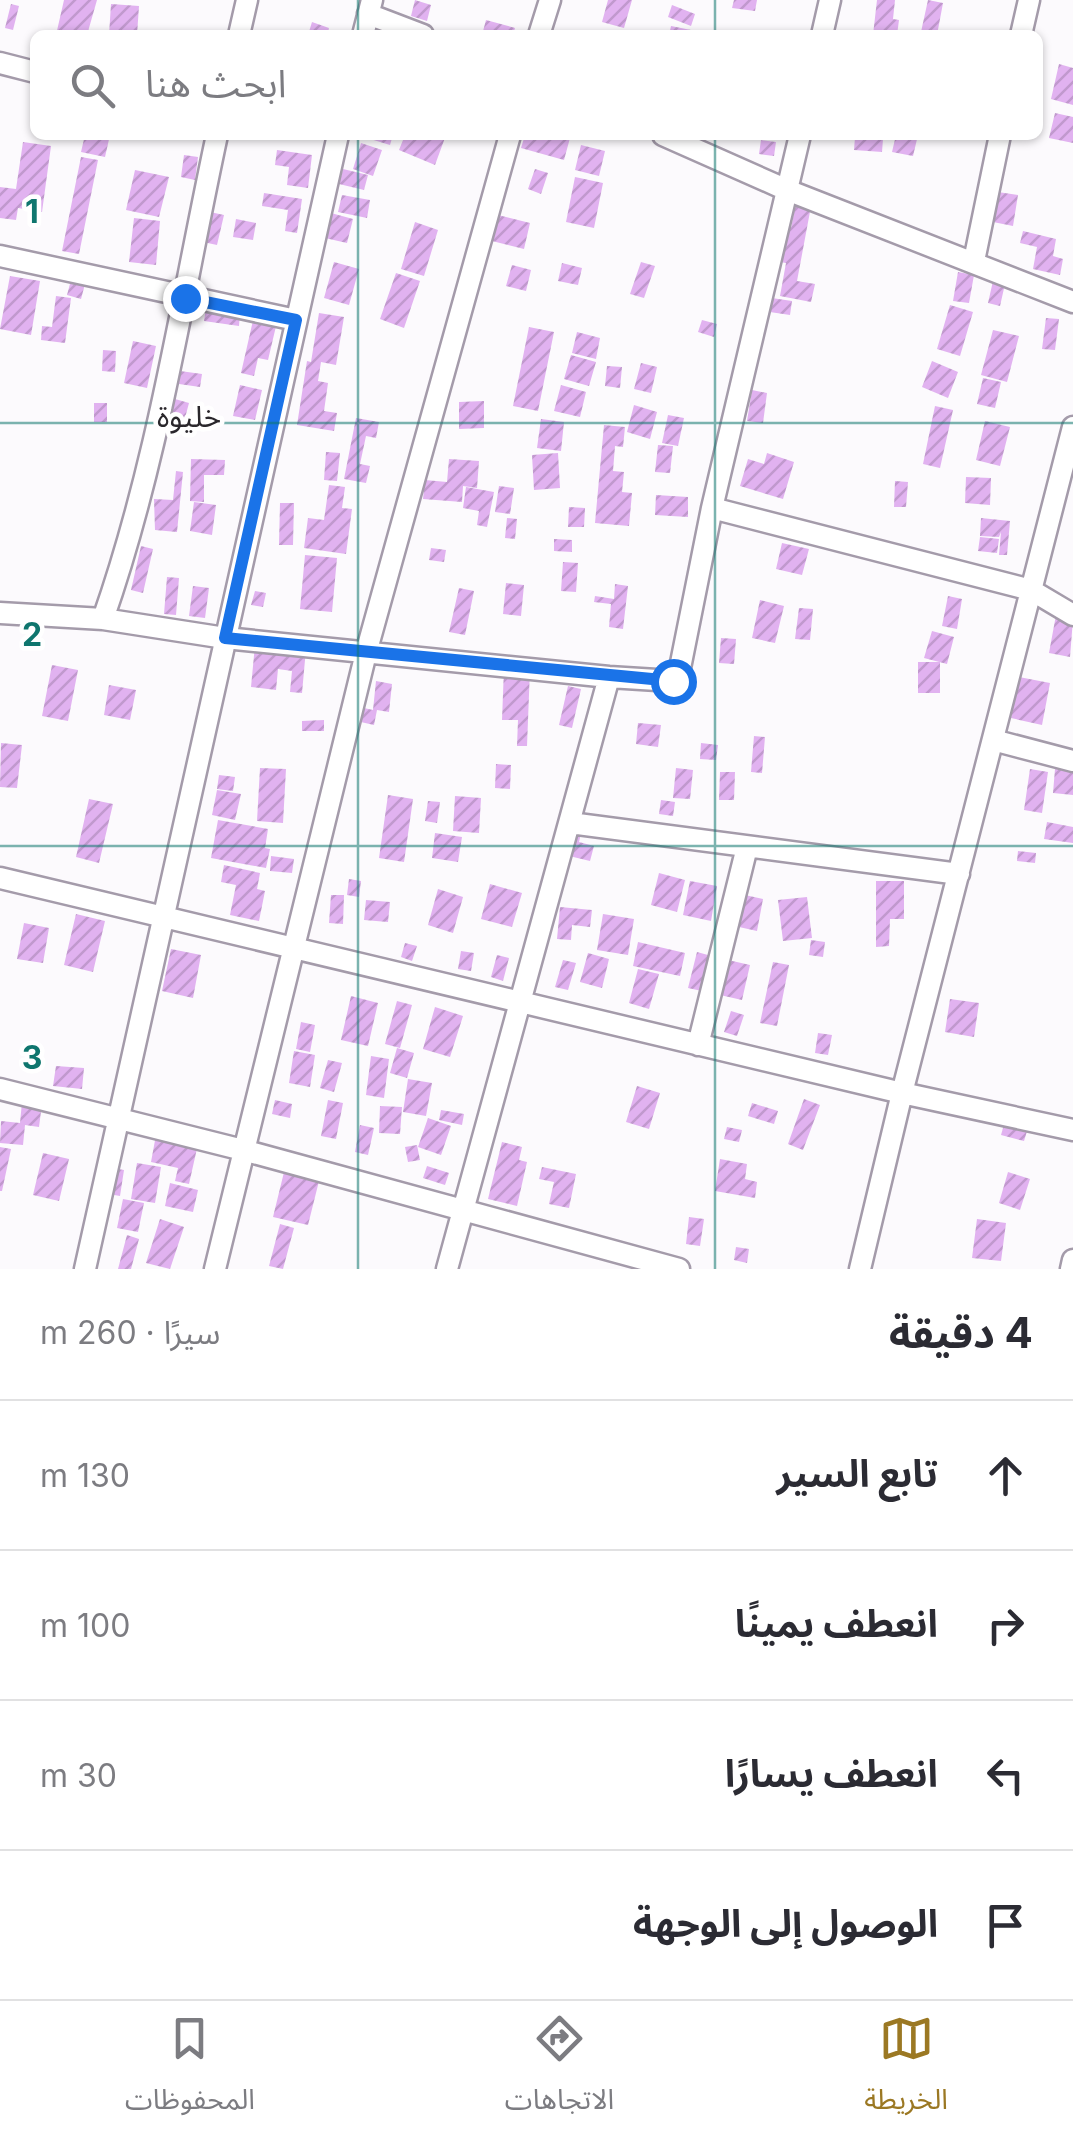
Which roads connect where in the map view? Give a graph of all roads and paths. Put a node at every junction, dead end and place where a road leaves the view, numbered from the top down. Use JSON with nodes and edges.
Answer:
{"nodes":[{"id":1,"x":247,"y":0,"type":"edge"},
{"id":2,"x":550,"y":0,"type":"edge"},
{"id":3,"x":830,"y":0,"type":"edge"},
{"id":4,"x":1029,"y":0,"type":"edge"},
{"id":5,"x":370,"y":7,"type":"edge"},
{"id":6,"x":240,"y":30,"type":"edge"},
{"id":7,"x":414,"y":30,"type":"edge"},
{"id":8,"x":541,"y":30,"type":"edge"},
{"id":9,"x":823,"y":30,"type":"edge"},
{"id":10,"x":1023,"y":30,"type":"edge"},
{"id":11,"x":0,"y":64,"type":"edge"},
{"id":12,"x":30,"y":71,"type":"edge"},
{"id":13,"x":216,"y":140,"type":"edge"},
{"id":14,"x":337,"y":140,"type":"edge"},
{"id":15,"x":509,"y":140,"type":"edge"},
{"id":16,"x":673,"y":140,"type":"edge"},
{"id":17,"x":799,"y":140,"type":"edge"},
{"id":18,"x":999,"y":140,"type":"edge"},
{"id":19,"x":788,"y":190,"type":"junction"},
{"id":20,"x":0,"y":256,"type":"edge"},
{"id":21,"x":974,"y":261,"type":"junction"},
{"id":22,"x":185,"y":298,"type":"junction"},
{"id":23,"x":1072,"y":298,"type":"edge"},
{"id":24,"x":296,"y":320,"type":"junction"},
{"id":25,"x":1073,"y":427,"type":"edge"},
{"id":26,"x":712,"y":508,"type":"junction"},
{"id":27,"x":1031,"y":590,"type":"junction"},
{"id":28,"x":0,"y":613,"type":"edge"},
{"id":29,"x":1073,"y":615,"type":"edge"},
{"id":30,"x":103,"y":619,"type":"junction"},
{"id":31,"x":225,"y":638,"type":"junction"},
{"id":32,"x":366,"y":652,"type":"junction"},
{"id":33,"x":610,"y":677,"type":"junction"},
{"id":34,"x":993,"y":740,"type":"junction"},
{"id":35,"x":1073,"y":761,"type":"edge"},
{"id":36,"x":570,"y":824,"type":"junction"},
{"id":37,"x":747,"y":847,"type":"junction"},
{"id":38,"x":959,"y":874,"type":"junction"},
{"id":39,"x":0,"y":878,"type":"edge"},
{"id":40,"x":162,"y":916,"type":"junction"},
{"id":41,"x":294,"y":947,"type":"junction"},
{"id":42,"x":518,"y":1001,"type":"junction"},
{"id":43,"x":698,"y":1045,"type":"junction"},
{"id":44,"x":0,"y":1089,"type":"edge"},
{"id":45,"x":902,"y":1093,"type":"junction"},
{"id":46,"x":120,"y":1119,"type":"junction"},
{"id":47,"x":1073,"y":1130,"type":"edge"},
{"id":48,"x":242,"y":1150,"type":"junction"},
{"id":49,"x":463,"y":1209,"type":"junction"},
{"id":50,"x":1073,"y":1260,"type":"edge"},
{"id":51,"x":651,"y":1266,"type":"edge"},
{"id":52,"x":85,"y":1269,"type":"edge"},
{"id":53,"x":215,"y":1269,"type":"edge"},
{"id":54,"x":447,"y":1269,"type":"edge"},
{"id":55,"x":679,"y":1269,"type":"edge"},
{"id":56,"x":860,"y":1269,"type":"edge"},
{"id":57,"x":1071,"y":1269,"type":"edge"}],
"edges":[{"from":1,"to":6,"type":"street"},
{"from":2,"to":8,"type":"street"},
{"from":3,"to":9,"type":"street"},
{"from":4,"to":10,"type":"street"},
{"from":5,"to":7,"type":"street"},
{"from":11,"to":12,"type":"street"},
{"from":13,"to":22,"type":"street"},
{"from":14,"to":24,"type":"street"},
{"from":15,"to":32,"type":"street"},
{"from":16,"to":19,"type":"street"},
{"from":17,"to":19,"type":"street"},
{"from":18,"to":21,"type":"street"},
{"from":19,"to":21,"type":"street"},
{"from":19,"to":26,"type":"street"},
{"from":20,"to":22,"type":"street"},
{"from":21,"to":23,"type":"street"},
{"from":22,"to":24,"type":"street"},
{"from":22,"to":30,"type":"street"},
{"from":24,"to":31,"type":"street"},
{"from":25,"to":27,"type":"street"},
{"from":26,"to":27,"type":"street"},
{"from":26,"to":33,"type":"street"},
{"from":27,"to":29,"type":"street"},
{"from":27,"to":34,"type":"street"},
{"from":28,"to":30,"type":"street"},
{"from":30,"to":31,"type":"street"},
{"from":31,"to":32,"type":"street"},
{"from":31,"to":40,"type":"street"},
{"from":32,"to":33,"type":"street"},
{"from":32,"to":41,"type":"street"},
{"from":33,"to":36,"type":"street"},
{"from":34,"to":35,"type":"street"},
{"from":34,"to":38,"type":"street"},
{"from":36,"to":37,"type":"street"},
{"from":36,"to":42,"type":"street"},
{"from":37,"to":38,"type":"street"},
{"from":37,"to":43,"type":"street"},
{"from":38,"to":45,"type":"street"},
{"from":39,"to":40,"type":"street"},
{"from":40,"to":41,"type":"street"},
{"from":40,"to":46,"type":"street"},
{"from":41,"to":42,"type":"street"},
{"from":41,"to":48,"type":"street"},
{"from":42,"to":43,"type":"street"},
{"from":42,"to":49,"type":"street"},
{"from":43,"to":45,"type":"street"},
{"from":44,"to":46,"type":"street"},
{"from":45,"to":47,"type":"street"},
{"from":45,"to":56,"type":"street"},
{"from":46,"to":48,"type":"street"},
{"from":46,"to":52,"type":"street"},
{"from":48,"to":49,"type":"street"},
{"from":48,"to":53,"type":"street"},
{"from":49,"to":51,"type":"street"},
{"from":49,"to":54,"type":"street"},
{"from":50,"to":57,"type":"street"},
{"from":51,"to":55,"type":"street"}]}
